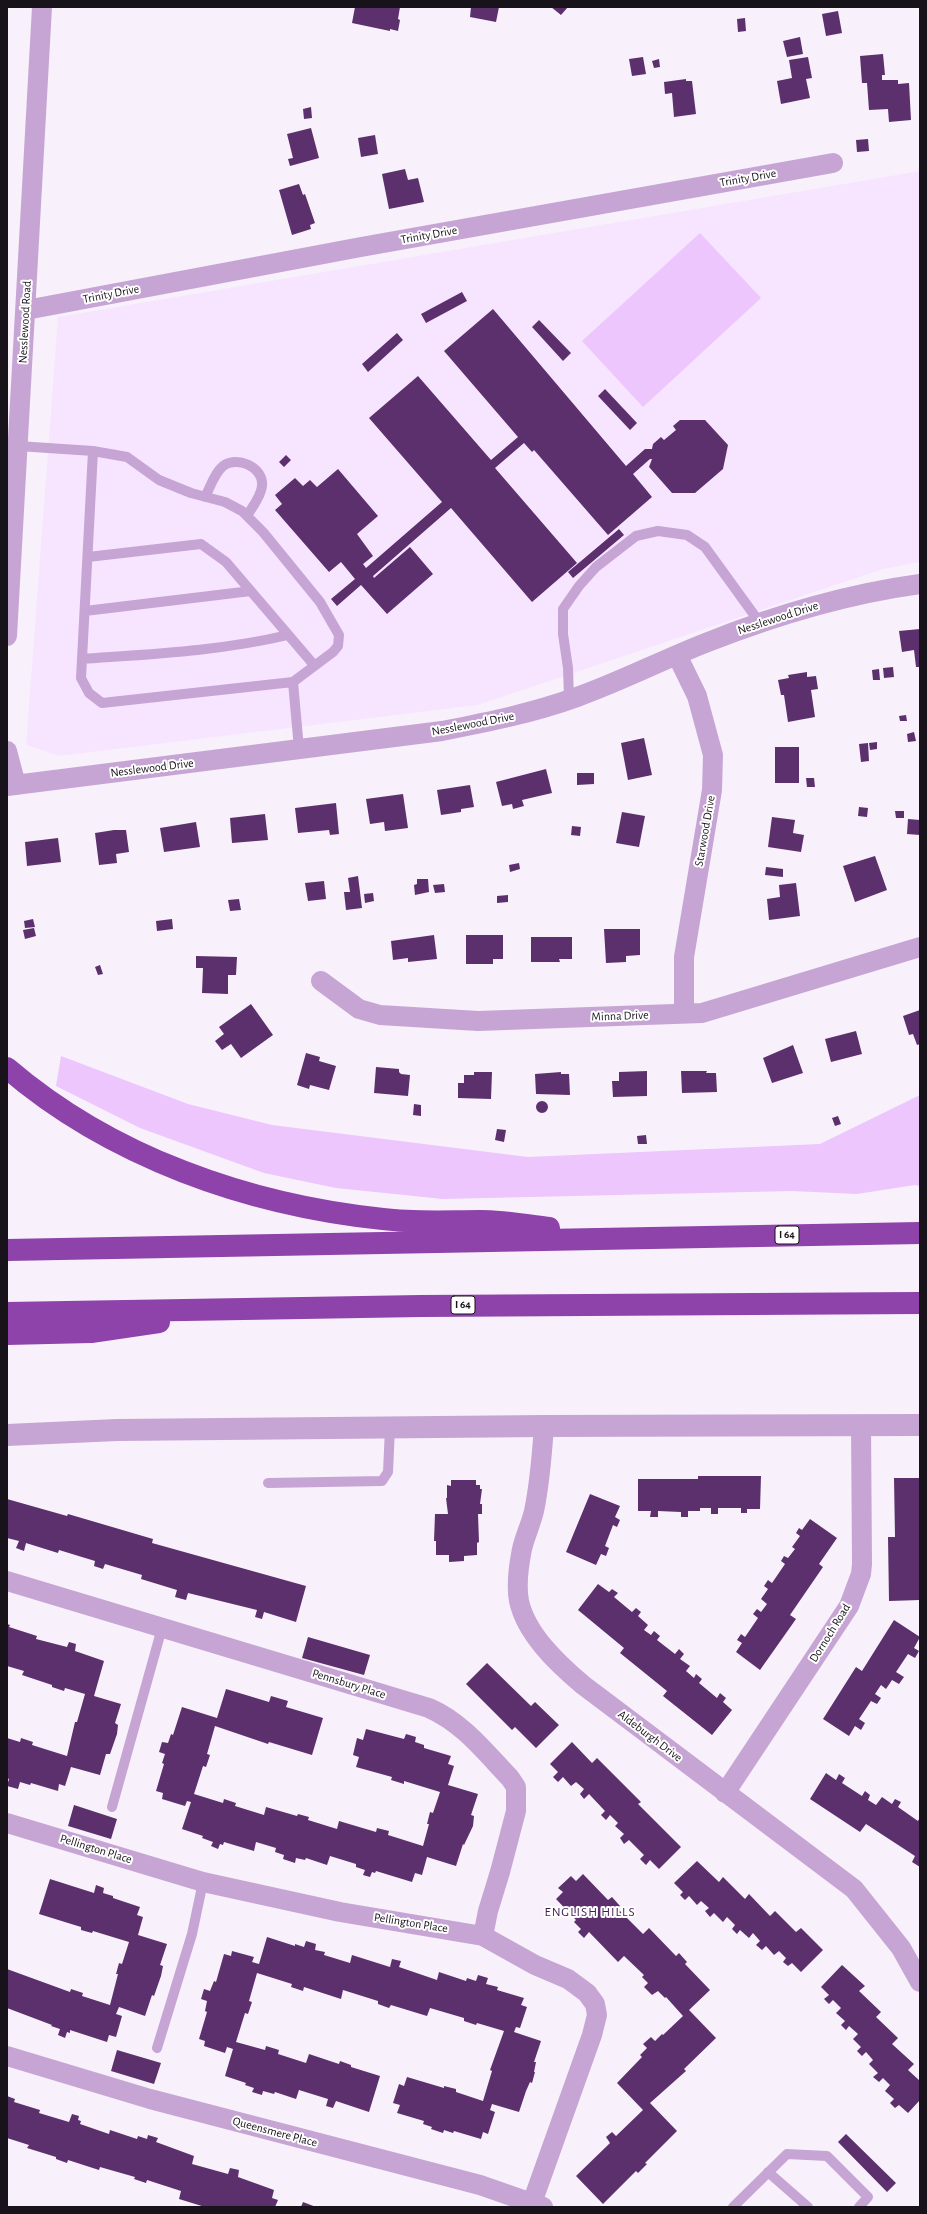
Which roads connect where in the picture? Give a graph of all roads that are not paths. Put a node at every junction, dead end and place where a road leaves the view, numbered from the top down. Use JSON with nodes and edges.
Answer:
{"nodes":[{"id":1,"x":42,"y":7,"type":"edge"},
{"id":2,"x":833,"y":163,"type":"dead end"},
{"id":3,"x":26,"y":310,"type":"junction"},
{"id":4,"x":18,"y":446,"type":"junction"},
{"id":5,"x":93,"y":451,"type":"junction"},
{"id":6,"x":205,"y":497,"type":"junction"},
{"id":7,"x":246,"y":516,"type":"junction"},
{"id":8,"x":88,"y":557,"type":"junction"},
{"id":9,"x":920,"y":584,"type":"edge"},
{"id":10,"x":251,"y":591,"type":"junction"},
{"id":11,"x":85,"y":611,"type":"junction"},
{"id":12,"x":760,"y":623,"type":"junction"},
{"id":13,"x":288,"y":635,"type":"junction"},
{"id":14,"x":7,"y":636,"type":"edge"},
{"id":15,"x":677,"y":655,"type":"junction"},
{"id":16,"x":82,"y":659,"type":"junction"},
{"id":17,"x":314,"y":665,"type":"junction"},
{"id":18,"x":293,"y":682,"type":"junction"},
{"id":19,"x":569,"y":700,"type":"junction"},
{"id":20,"x":299,"y":749,"type":"junction"},
{"id":21,"x":7,"y":750,"type":"edge"},
{"id":22,"x":11,"y":786,"type":"edge"},
{"id":23,"x":920,"y":947,"type":"edge"},
{"id":24,"x":321,"y":981,"type":"dead end"},
{"id":25,"x":684,"y":1013,"type":"junction"},
{"id":26,"x":7,"y":1068,"type":"edge"},
{"id":27,"x":920,"y":1233,"type":"edge"},
{"id":28,"x":654,"y":1238,"type":"junction"},
{"id":29,"x":7,"y":1250,"type":"edge"},
{"id":30,"x":920,"y":1303,"type":"edge"},
{"id":31,"x":253,"y":1309,"type":"junction"},
{"id":32,"x":7,"y":1313,"type":"edge"},
{"id":33,"x":7,"y":1334,"type":"edge"},
{"id":34,"x":861,"y":1425,"type":"junction"},
{"id":35,"x":920,"y":1425,"type":"edge"},
{"id":36,"x":544,"y":1426,"type":"junction"},
{"id":37,"x":390,"y":1428,"type":"junction"},
{"id":38,"x":7,"y":1435,"type":"edge"},
{"id":39,"x":268,"y":1483,"type":"dead end"},
{"id":40,"x":7,"y":1581,"type":"edge"},
{"id":41,"x":162,"y":1628,"type":"junction"},
{"id":42,"x":725,"y":1793,"type":"junction"},
{"id":43,"x":112,"y":1807,"type":"dead end"},
{"id":44,"x":7,"y":1822,"type":"edge"},
{"id":45,"x":203,"y":1882,"type":"junction"},
{"id":46,"x":483,"y":1936,"type":"junction"},
{"id":47,"x":913,"y":1954,"type":"edge"},
{"id":48,"x":920,"y":1982,"type":"edge"},
{"id":49,"x":157,"y":2048,"type":"dead end"},
{"id":50,"x":7,"y":2056,"type":"edge"},
{"id":51,"x":768,"y":2172,"type":"junction"},
{"id":52,"x":538,"y":2205,"type":"edge"},
{"id":53,"x":733,"y":2207,"type":"edge"},
{"id":54,"x":808,"y":2207,"type":"edge"},
{"id":55,"x":859,"y":2207,"type":"edge"}],
"edges":[{"from":1,"to":3,"type":"street","name":"Nesslewood Road"},
{"from":2,"to":3,"type":"street","name":"Trinity Drive"},
{"from":3,"to":4,"type":"street","name":"Nesslewood Road"},
{"from":4,"to":5,"type":"lane"},
{"from":4,"to":14,"type":"street","name":"Nesslewood Road"},
{"from":5,"to":6,"type":"lane"},
{"from":5,"to":8,"type":"lane"},
{"from":6,"to":7,"type":"lane"},
{"from":6,"to":7,"type":"lane"},
{"from":7,"to":17,"type":"lane"},
{"from":8,"to":10,"type":"lane"},
{"from":8,"to":11,"type":"lane"},
{"from":9,"to":12,"type":"street","name":"Nesslewood Drive"},
{"from":10,"to":11,"type":"lane"},
{"from":10,"to":13,"type":"lane"},
{"from":11,"to":16,"type":"lane"},
{"from":12,"to":15,"type":"street","name":"Nesslewood Drive"},
{"from":12,"to":19,"type":"lane"},
{"from":13,"to":16,"type":"lane"},
{"from":13,"to":17,"type":"lane"},
{"from":15,"to":19,"type":"street","name":"Nesslewood Drive"},
{"from":15,"to":25,"type":"street","name":"Starwood Drive"},
{"from":16,"to":18,"type":"lane"},
{"from":17,"to":18,"type":"lane"},
{"from":18,"to":20,"type":"lane"},
{"from":19,"to":20,"type":"street","name":"Nesslewood Drive"},
{"from":20,"to":22,"type":"street","name":"Nesslewood Drive"},
{"from":21,"to":22,"type":"street"},
{"from":23,"to":25,"type":"street","name":"Minna Drive"},
{"from":24,"to":25,"type":"street","name":"Minna Drive"},
{"from":26,"to":28,"type":"highway"},
{"from":27,"to":28,"type":"highway","number":"I 64"},
{"from":28,"to":29,"type":"highway","number":"I 64"},
{"from":30,"to":31,"type":"highway","number":"I 64"},
{"from":31,"to":32,"type":"highway","number":"I 64"},
{"from":31,"to":33,"type":"highway"},
{"from":34,"to":35,"type":"street"},
{"from":34,"to":36,"type":"street"},
{"from":34,"to":42,"type":"street","name":"Dornoch Road"},
{"from":36,"to":37,"type":"street"},
{"from":36,"to":42,"type":"street","name":"Aldeburgh Drive"},
{"from":37,"to":38,"type":"street"},
{"from":37,"to":39,"type":"lane"},
{"from":40,"to":41,"type":"street","name":"Pennsbury Place"},
{"from":41,"to":43,"type":"lane"},
{"from":41,"to":46,"type":"street","name":"Pennsbury Place"},
{"from":42,"to":47,"type":"street","name":"Aldeburgh Drive"},
{"from":44,"to":45,"type":"street","name":"Pellington Place"},
{"from":45,"to":46,"type":"street","name":"Pellington Place"},
{"from":45,"to":49,"type":"lane"},
{"from":46,"to":52,"type":"street","name":"Pellington Place"},
{"from":47,"to":48,"type":"street","name":"Aldeburgh Drive"},
{"from":50,"to":52,"type":"street","name":"Queensmere Place"},
{"from":51,"to":53,"type":"lane"},
{"from":51,"to":54,"type":"lane"},
{"from":51,"to":55,"type":"lane"}]}
